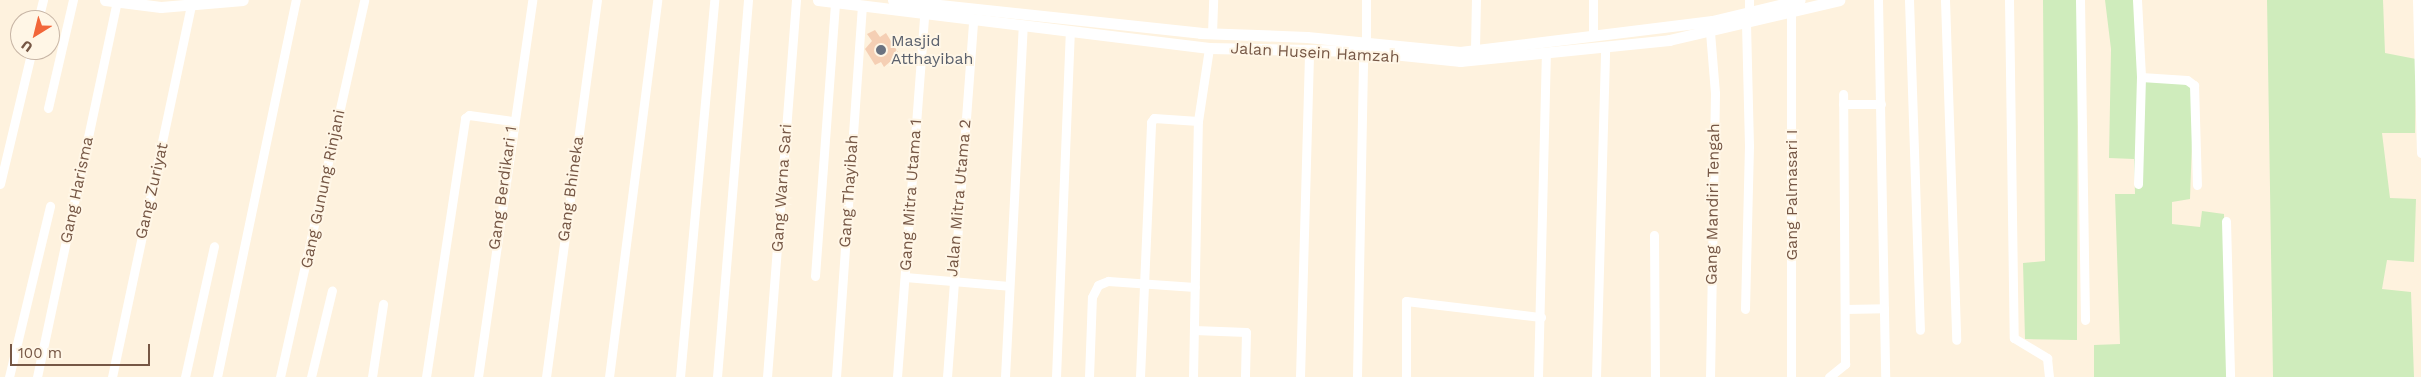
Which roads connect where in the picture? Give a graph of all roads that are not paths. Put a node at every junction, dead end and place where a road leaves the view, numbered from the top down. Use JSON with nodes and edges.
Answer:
{"nodes":[{"id":1,"x":73,"y":0,"type":"edge"},
{"id":2,"x":243,"y":0,"type":"edge"},
{"id":3,"x":296,"y":0,"type":"edge"},
{"id":4,"x":364,"y":0,"type":"edge"},
{"id":5,"x":532,"y":0,"type":"edge"},
{"id":6,"x":596,"y":0,"type":"edge"},
{"id":7,"x":657,"y":0,"type":"edge"},
{"id":8,"x":714,"y":0,"type":"edge"},
{"id":9,"x":748,"y":0,"type":"edge"},
{"id":10,"x":796,"y":0,"type":"edge"},
{"id":11,"x":818,"y":0,"type":"edge"},
{"id":12,"x":893,"y":0,"type":"edge"},
{"id":13,"x":897,"y":0,"type":"edge"},
{"id":14,"x":1213,"y":0,"type":"edge"},
{"id":15,"x":1366,"y":0,"type":"edge"},
{"id":16,"x":1476,"y":0,"type":"edge"},
{"id":17,"x":1593,"y":0,"type":"edge"},
{"id":18,"x":1749,"y":0,"type":"edge"},
{"id":19,"x":1800,"y":0,"type":"edge"},
{"id":20,"x":1839,"y":0,"type":"edge"},
{"id":21,"x":1878,"y":0,"type":"edge"},
{"id":22,"x":1909,"y":0,"type":"edge"},
{"id":23,"x":1945,"y":0,"type":"edge"},
{"id":24,"x":2009,"y":0,"type":"edge"},
{"id":25,"x":2080,"y":0,"type":"edge"},
{"id":26,"x":2137,"y":0,"type":"edge"},
{"id":27,"x":2417,"y":0,"type":"edge"},
{"id":28,"x":111,"y":1,"type":"edge"},
{"id":29,"x":835,"y":2,"type":"junction"},
{"id":30,"x":1775,"y":4,"type":"edge"},
{"id":31,"x":191,"y":5,"type":"junction"},
{"id":32,"x":862,"y":5,"type":"junction"},
{"id":33,"x":1791,"y":12,"type":"junction"},
{"id":34,"x":924,"y":14,"type":"junction"},
{"id":35,"x":1747,"y":19,"type":"junction"},
{"id":36,"x":973,"y":20,"type":"junction"},
{"id":37,"x":1044,"y":22,"type":"junction"},
{"id":38,"x":1023,"y":25,"type":"junction"},
{"id":39,"x":1070,"y":32,"type":"junction"},
{"id":40,"x":1710,"y":32,"type":"junction"},
{"id":41,"x":1212,"y":34,"type":"junction"},
{"id":42,"x":1593,"y":36,"type":"junction"},
{"id":43,"x":1563,"y":46,"type":"junction"},
{"id":44,"x":1365,"y":47,"type":"junction"},
{"id":45,"x":1209,"y":48,"type":"junction"},
{"id":46,"x":1605,"y":48,"type":"junction"},
{"id":47,"x":1309,"y":50,"type":"junction"},
{"id":48,"x":1475,"y":50,"type":"junction"},
{"id":49,"x":1546,"y":53,"type":"junction"},
{"id":50,"x":30,"y":60,"type":"edge"},
{"id":51,"x":2141,"y":77,"type":"junction"},
{"id":52,"x":1843,"y":94,"type":"dead end"},
{"id":53,"x":1843,"y":104,"type":"junction"},
{"id":54,"x":1881,"y":104,"type":"junction"},
{"id":55,"x":48,"y":108,"type":"dead end"},
{"id":56,"x":1198,"y":120,"type":"junction"},
{"id":57,"x":512,"y":121,"type":"junction"},
{"id":58,"x":2421,"y":153,"type":"edge"},
{"id":59,"x":0,"y":184,"type":"edge"},
{"id":60,"x":2138,"y":184,"type":"dead end"},
{"id":61,"x":2197,"y":185,"type":"dead end"},
{"id":62,"x":50,"y":206,"type":"dead end"},
{"id":63,"x":2226,"y":221,"type":"dead end"},
{"id":64,"x":1654,"y":235,"type":"dead end"},
{"id":65,"x":214,"y":246,"type":"dead end"},
{"id":66,"x":815,"y":276,"type":"dead end"},
{"id":67,"x":904,"y":277,"type":"junction"},
{"id":68,"x":952,"y":281,"type":"junction"},
{"id":69,"x":1009,"y":286,"type":"junction"},
{"id":70,"x":1144,"y":286,"type":"junction"},
{"id":71,"x":1195,"y":287,"type":"junction"},
{"id":72,"x":332,"y":290,"type":"dead end"},
{"id":73,"x":383,"y":304,"type":"dead end"},
{"id":74,"x":1884,"y":308,"type":"junction"},
{"id":75,"x":1844,"y":309,"type":"junction"},
{"id":76,"x":1745,"y":310,"type":"dead end"},
{"id":77,"x":1540,"y":317,"type":"junction"},
{"id":78,"x":2085,"y":320,"type":"dead end"},
{"id":79,"x":1194,"y":330,"type":"junction"},
{"id":80,"x":1920,"y":330,"type":"dead end"},
{"id":81,"x":1956,"y":340,"type":"dead end"},
{"id":82,"x":9,"y":377,"type":"edge"},
{"id":83,"x":37,"y":377,"type":"edge"},
{"id":84,"x":112,"y":377,"type":"edge"},
{"id":85,"x":185,"y":377,"type":"edge"},
{"id":86,"x":216,"y":377,"type":"edge"},
{"id":87,"x":280,"y":377,"type":"edge"},
{"id":88,"x":311,"y":377,"type":"edge"},
{"id":89,"x":372,"y":377,"type":"edge"},
{"id":90,"x":426,"y":377,"type":"edge"},
{"id":91,"x":478,"y":377,"type":"edge"},
{"id":92,"x":546,"y":377,"type":"edge"},
{"id":93,"x":609,"y":377,"type":"edge"},
{"id":94,"x":680,"y":377,"type":"edge"},
{"id":95,"x":717,"y":377,"type":"edge"},
{"id":96,"x":767,"y":377,"type":"edge"},
{"id":97,"x":836,"y":377,"type":"edge"},
{"id":98,"x":897,"y":377,"type":"edge"},
{"id":99,"x":947,"y":377,"type":"edge"},
{"id":100,"x":1004,"y":377,"type":"edge"},
{"id":101,"x":1056,"y":377,"type":"edge"},
{"id":102,"x":1089,"y":377,"type":"edge"},
{"id":103,"x":1140,"y":377,"type":"edge"},
{"id":104,"x":1193,"y":377,"type":"edge"},
{"id":105,"x":1245,"y":377,"type":"edge"},
{"id":106,"x":1300,"y":377,"type":"edge"},
{"id":107,"x":1357,"y":377,"type":"edge"},
{"id":108,"x":1406,"y":377,"type":"edge"},
{"id":109,"x":1538,"y":377,"type":"edge"},
{"id":110,"x":1596,"y":377,"type":"edge"},
{"id":111,"x":1655,"y":377,"type":"edge"},
{"id":112,"x":1710,"y":377,"type":"edge"},
{"id":113,"x":1791,"y":377,"type":"edge"},
{"id":114,"x":1829,"y":377,"type":"edge"},
{"id":115,"x":1885,"y":377,"type":"edge"},
{"id":116,"x":2049,"y":377,"type":"edge"},
{"id":117,"x":2230,"y":377,"type":"edge"}],
"edges":[{"from":1,"to":55,"type":"street"},
{"from":2,"to":31,"type":"street"},
{"from":3,"to":86,"type":"street"},
{"from":4,"to":87,"type":"street","name":"Gang Gunung Rinjani"},
{"from":5,"to":57,"type":"street","name":"Gang Berdikari 1"},
{"from":6,"to":92,"type":"street","name":"Gang Bhineka"},
{"from":7,"to":93,"type":"street"},
{"from":8,"to":94,"type":"street"},
{"from":9,"to":95,"type":"street"},
{"from":10,"to":96,"type":"street","name":"Gang Warna Sari"},
{"from":11,"to":29,"type":"street","name":"Jalan Husein Hamzah"},
{"from":12,"to":13,"type":"street","name":"Jalan Husein Hamzah"},
{"from":13,"to":37,"type":"street","name":"Jalan Husein Hamzah"},
{"from":14,"to":41,"type":"street"},
{"from":15,"to":44,"type":"street"},
{"from":16,"to":48,"type":"street"},
{"from":17,"to":42,"type":"street"},
{"from":18,"to":35,"type":"street"},
{"from":19,"to":30,"type":"street","name":"Jalan Husein Hamzah"},
{"from":20,"to":33,"type":"street","name":"Jalan Husein Hamzah"},
{"from":21,"to":54,"type":"street"},
{"from":22,"to":80,"type":"street"},
{"from":23,"to":81,"type":"street"},
{"from":24,"to":116,"type":"street"},
{"from":25,"to":78,"type":"street"},
{"from":26,"to":51,"type":"street"},
{"from":27,"to":58,"type":"street"},
{"from":28,"to":31,"type":"street"},
{"from":28,"to":83,"type":"street","name":"Gang Harisma"},
{"from":29,"to":32,"type":"street","name":"Jalan Husein Hamzah"},
{"from":29,"to":66,"type":"street"},
{"from":30,"to":35,"type":"street","name":"Jalan Husein Hamzah"},
{"from":31,"to":84,"type":"street","name":"Gang Zuriyat"},
{"from":32,"to":34,"type":"street","name":"Jalan Husein Hamzah"},
{"from":32,"to":97,"type":"street","name":"Gang Thayibah"},
{"from":33,"to":35,"type":"street","name":"Jalan Husein Hamzah"},
{"from":33,"to":113,"type":"street","name":"Gang Palmasari I"},
{"from":34,"to":36,"type":"street","name":"Jalan Husein Hamzah"},
{"from":34,"to":67,"type":"street","name":"Gang Mitra Utama 1"},
{"from":35,"to":40,"type":"street","name":"Jalan Husein Hamzah"},
{"from":35,"to":42,"type":"street","name":"Jalan Husein Hamzah"},
{"from":35,"to":76,"type":"street"},
{"from":36,"to":38,"type":"street","name":"Jalan Husein Hamzah"},
{"from":36,"to":68,"type":"street","name":"Jalan Mitra Utama 2"},
{"from":37,"to":38,"type":"street","name":"Jalan Husein Hamzah"},
{"from":37,"to":39,"type":"street","name":"Jalan Husein Hamzah"},
{"from":37,"to":41,"type":"street","name":"Jalan Husein Hamzah"},
{"from":38,"to":69,"type":"street"},
{"from":39,"to":45,"type":"street","name":"Jalan Husein Hamzah"},
{"from":39,"to":101,"type":"street"},
{"from":40,"to":46,"type":"street","name":"Jalan Husein Hamzah"},
{"from":40,"to":112,"type":"street","name":"Gang Mandiri Tengah"},
{"from":41,"to":44,"type":"street","name":"Jalan Husein Hamzah"},
{"from":42,"to":43,"type":"street","name":"Jalan Husein Hamzah"},
{"from":43,"to":46,"type":"street","name":"Jalan Husein Hamzah"},
{"from":43,"to":48,"type":"street","name":"Jalan Husein Hamzah"},
{"from":43,"to":49,"type":"street","name":"Jalan Husein Hamzah"},
{"from":44,"to":47,"type":"street","name":"Jalan Husein Hamzah"},
{"from":44,"to":48,"type":"street","name":"Jalan Husein Hamzah"},
{"from":44,"to":49,"type":"street","name":"Jalan Husein Hamzah"},
{"from":44,"to":107,"type":"street"},
{"from":45,"to":47,"type":"street","name":"Jalan Husein Hamzah"},
{"from":45,"to":56,"type":"street"},
{"from":46,"to":110,"type":"street"},
{"from":47,"to":106,"type":"street"},
{"from":49,"to":77,"type":"street"},
{"from":50,"to":59,"type":"street"},
{"from":51,"to":60,"type":"street"},
{"from":51,"to":61,"type":"street"},
{"from":52,"to":53,"type":"street"},
{"from":53,"to":54,"type":"street"},
{"from":53,"to":75,"type":"street"},
{"from":54,"to":74,"type":"street"},
{"from":56,"to":70,"type":"street"},
{"from":56,"to":71,"type":"street"},
{"from":57,"to":90,"type":"street"},
{"from":57,"to":91,"type":"street","name":"Gang Berdikari 1"},
{"from":62,"to":82,"type":"street"},
{"from":63,"to":117,"type":"street"},
{"from":64,"to":111,"type":"street"},
{"from":65,"to":85,"type":"street"},
{"from":67,"to":68,"type":"street"},
{"from":67,"to":98,"type":"street","name":"Gang Mitra Utama 1"},
{"from":68,"to":69,"type":"street"},
{"from":68,"to":99,"type":"street","name":"Jalan Mitra Utama 2"},
{"from":69,"to":100,"type":"street"},
{"from":70,"to":71,"type":"street"},
{"from":70,"to":102,"type":"street"},
{"from":70,"to":103,"type":"street"},
{"from":71,"to":79,"type":"street"},
{"from":72,"to":88,"type":"street"},
{"from":73,"to":89,"type":"street"},
{"from":74,"to":75,"type":"street"},
{"from":74,"to":115,"type":"street"},
{"from":75,"to":114,"type":"street"},
{"from":77,"to":108,"type":"street"},
{"from":77,"to":109,"type":"street"},
{"from":79,"to":104,"type":"street"},
{"from":79,"to":105,"type":"street"}]}
